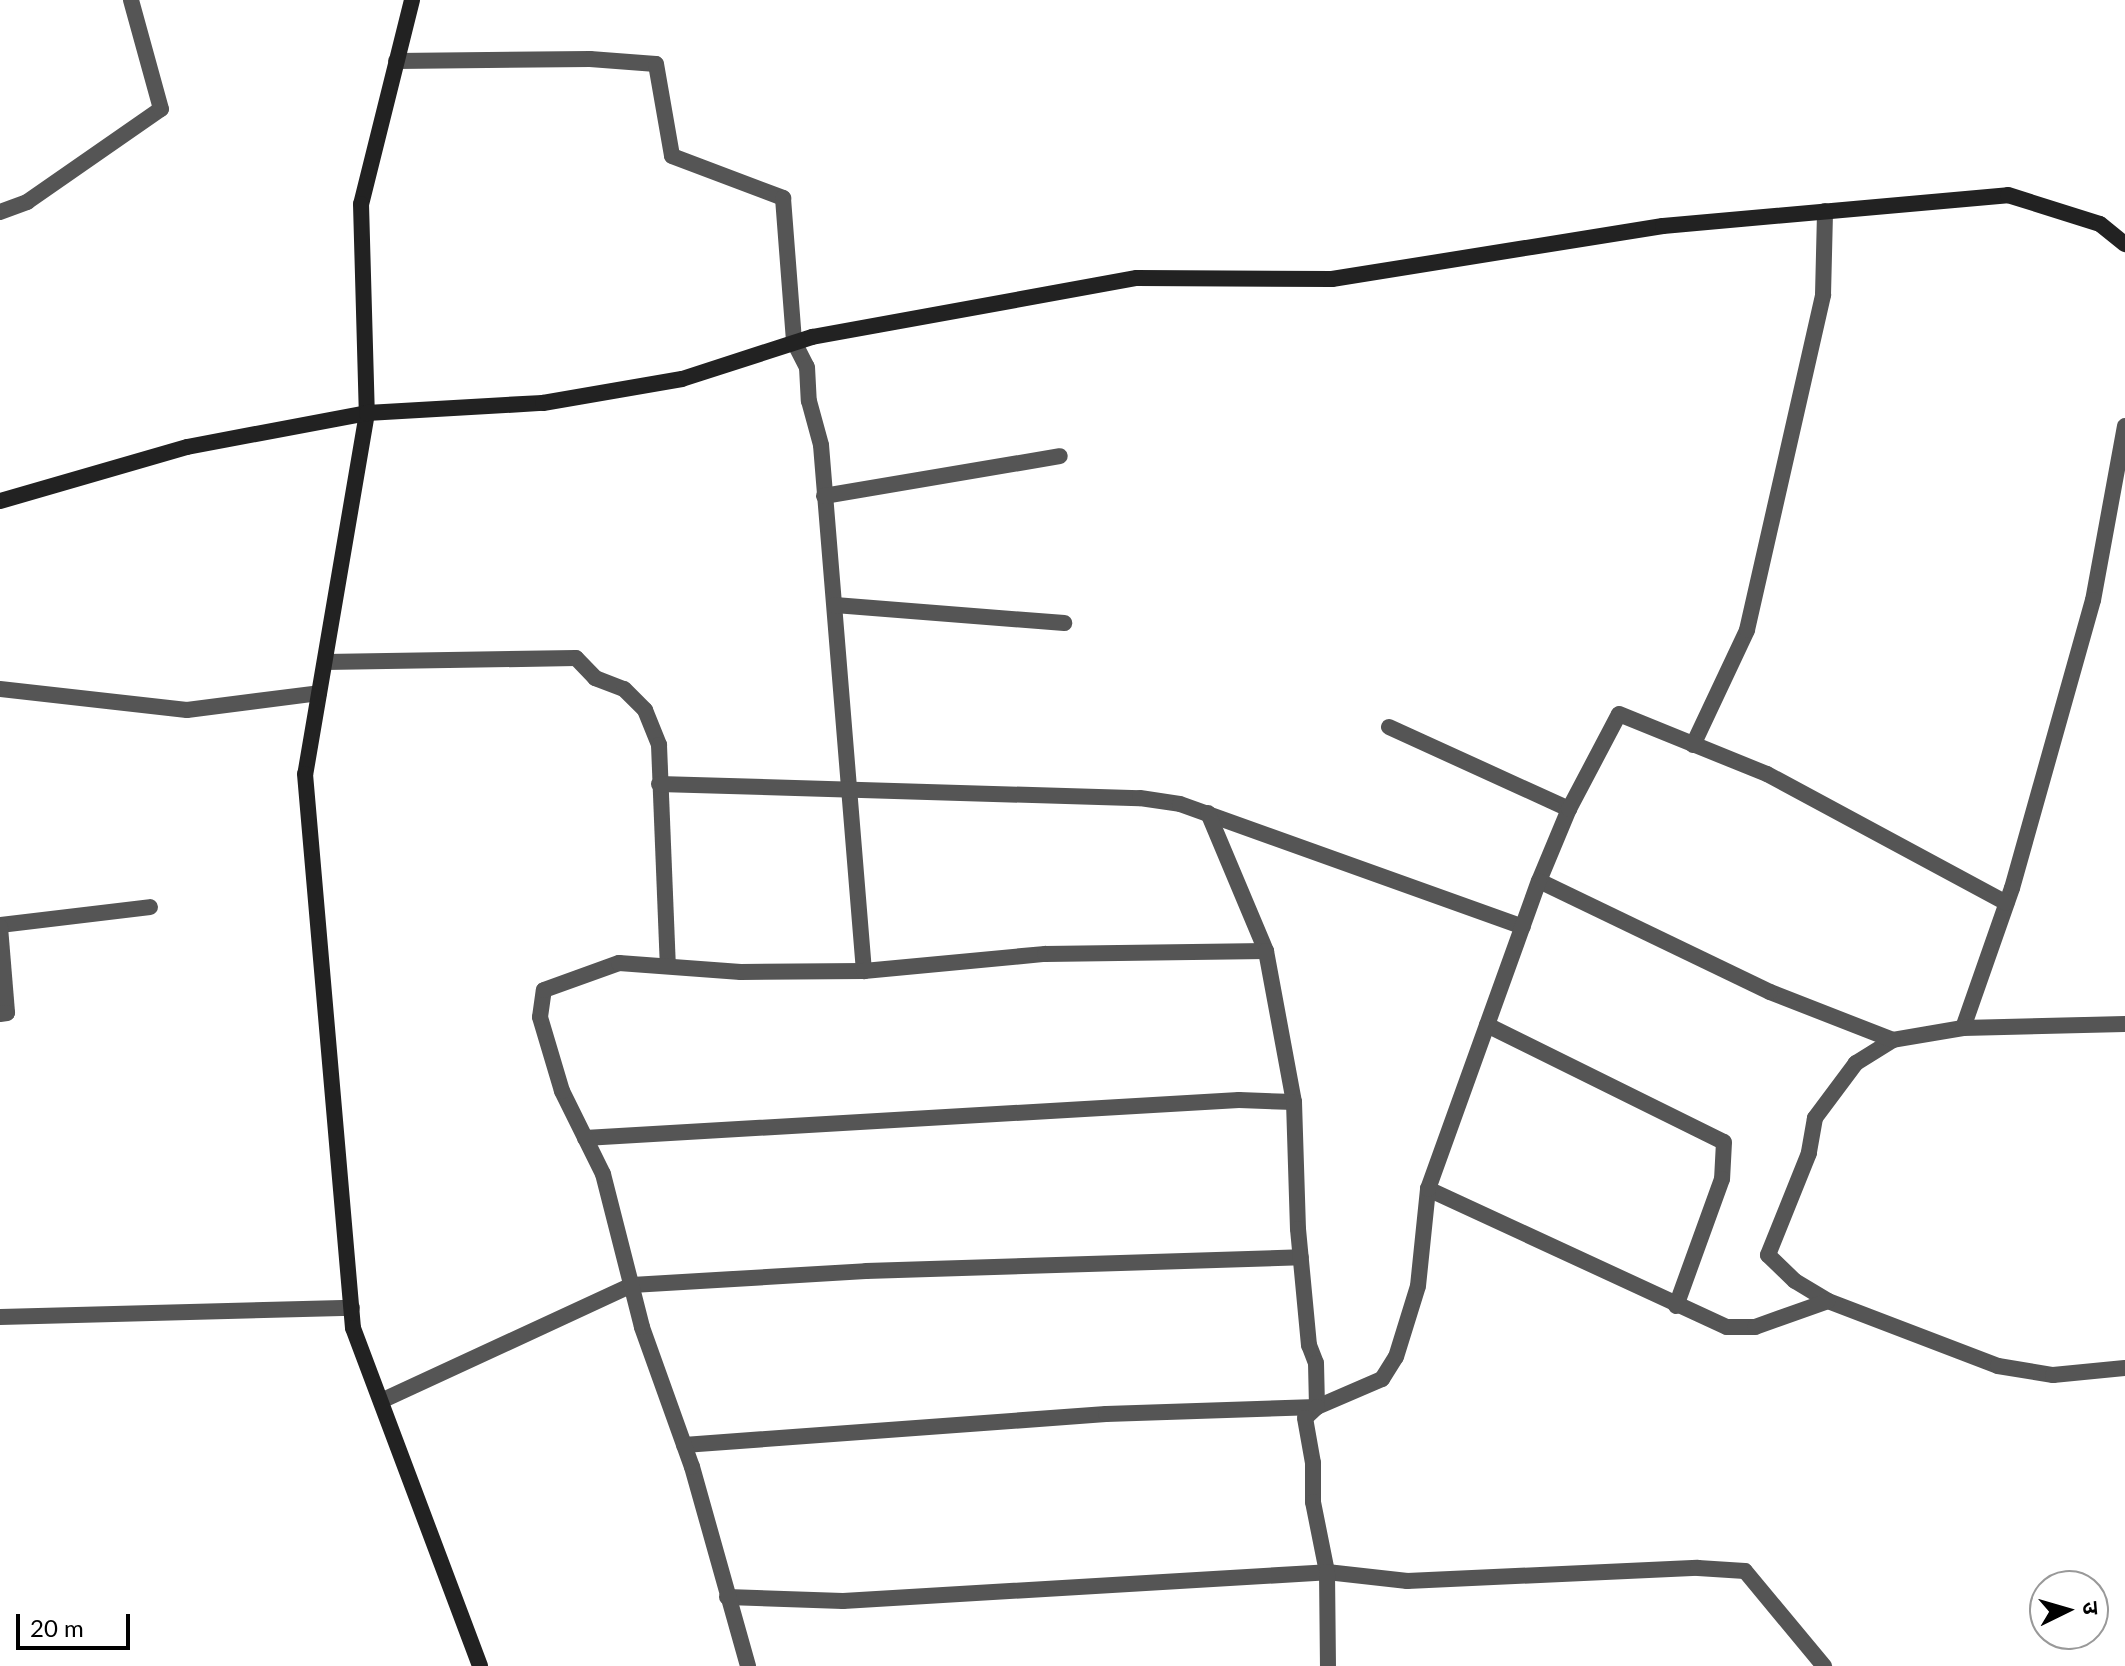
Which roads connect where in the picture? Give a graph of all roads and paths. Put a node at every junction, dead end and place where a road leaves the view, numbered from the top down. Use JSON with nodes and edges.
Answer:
{"nodes":[{"id":1,"x":131,"y":0,"type":"edge"},
{"id":2,"x":412,"y":0,"type":"edge"},
{"id":3,"x":396,"y":61,"type":"junction"},
{"id":4,"x":1825,"y":211,"type":"junction"},
{"id":5,"x":0,"y":212,"type":"edge"},
{"id":6,"x":2125,"y":244,"type":"edge"},
{"id":7,"x":794,"y":342,"type":"junction"},
{"id":8,"x":367,"y":413,"type":"junction"},
{"id":9,"x":2125,"y":426,"type":"edge"},
{"id":10,"x":1060,"y":456,"type":"dead end"},
{"id":11,"x":824,"y":496,"type":"junction"},
{"id":12,"x":0,"y":501,"type":"edge"},
{"id":13,"x":835,"y":605,"type":"junction"},
{"id":14,"x":1064,"y":623,"type":"dead end"},
{"id":15,"x":325,"y":662,"type":"junction"},
{"id":16,"x":0,"y":689,"type":"edge"},
{"id":17,"x":319,"y":693,"type":"junction"},
{"id":18,"x":1389,"y":727,"type":"dead end"},
{"id":19,"x":1693,"y":745,"type":"junction"},
{"id":20,"x":659,"y":784,"type":"junction"},
{"id":21,"x":846,"y":792,"type":"junction"},
{"id":22,"x":1569,"y":809,"type":"junction"},
{"id":23,"x":1208,"y":813,"type":"junction"},
{"id":24,"x":1539,"y":881,"type":"junction"},
{"id":25,"x":2007,"y":903,"type":"junction"},
{"id":26,"x":150,"y":907,"type":"dead end"},
{"id":27,"x":0,"y":926,"type":"edge"},
{"id":28,"x":1523,"y":927,"type":"junction"},
{"id":29,"x":1266,"y":951,"type":"junction"},
{"id":30,"x":668,"y":966,"type":"junction"},
{"id":31,"x":864,"y":971,"type":"junction"},
{"id":32,"x":0,"y":1014,"type":"edge"},
{"id":33,"x":2125,"y":1024,"type":"edge"},
{"id":34,"x":1487,"y":1025,"type":"junction"},
{"id":35,"x":1963,"y":1028,"type":"junction"},
{"id":36,"x":1893,"y":1040,"type":"junction"},
{"id":37,"x":1294,"y":1102,"type":"junction"},
{"id":38,"x":585,"y":1138,"type":"junction"},
{"id":39,"x":1428,"y":1189,"type":"junction"},
{"id":40,"x":1301,"y":1257,"type":"junction"},
{"id":41,"x":632,"y":1285,"type":"junction"},
{"id":42,"x":1828,"y":1301,"type":"junction"},
{"id":43,"x":1676,"y":1306,"type":"junction"},
{"id":44,"x":352,"y":1308,"type":"junction"},
{"id":45,"x":0,"y":1317,"type":"edge"},
{"id":46,"x":2125,"y":1368,"type":"edge"},
{"id":47,"x":381,"y":1401,"type":"junction"},
{"id":48,"x":1317,"y":1407,"type":"junction"},
{"id":49,"x":684,"y":1445,"type":"junction"},
{"id":50,"x":1327,"y":1572,"type":"junction"},
{"id":51,"x":727,"y":1597,"type":"junction"},
{"id":52,"x":480,"y":1666,"type":"edge"},
{"id":53,"x":748,"y":1666,"type":"edge"},
{"id":54,"x":1328,"y":1666,"type":"edge"},
{"id":55,"x":1824,"y":1666,"type":"edge"}],
"edges":[{"from":1,"to":5,"type":"street"},
{"from":2,"to":3,"type":"street"},
{"from":3,"to":7,"type":"street"},
{"from":3,"to":8,"type":"street"},
{"from":4,"to":6,"type":"street"},
{"from":4,"to":7,"type":"street"},
{"from":4,"to":19,"type":"street"},
{"from":7,"to":8,"type":"street"},
{"from":7,"to":11,"type":"street"},
{"from":8,"to":12,"type":"street"},
{"from":8,"to":15,"type":"street"},
{"from":9,"to":25,"type":"street"},
{"from":10,"to":11,"type":"street"},
{"from":11,"to":13,"type":"street"},
{"from":13,"to":14,"type":"street"},
{"from":13,"to":21,"type":"street"},
{"from":15,"to":17,"type":"street"},
{"from":15,"to":20,"type":"street"},
{"from":16,"to":17,"type":"street"},
{"from":17,"to":44,"type":"street"},
{"from":18,"to":22,"type":"street"},
{"from":19,"to":22,"type":"street"},
{"from":19,"to":25,"type":"street"},
{"from":20,"to":21,"type":"street"},
{"from":20,"to":30,"type":"street"},
{"from":21,"to":23,"type":"street"},
{"from":21,"to":31,"type":"street"},
{"from":22,"to":24,"type":"street"},
{"from":23,"to":28,"type":"street"},
{"from":23,"to":29,"type":"street"},
{"from":24,"to":28,"type":"street"},
{"from":24,"to":36,"type":"street"},
{"from":25,"to":35,"type":"street"},
{"from":26,"to":27,"type":"street"},
{"from":27,"to":32,"type":"street"},
{"from":28,"to":34,"type":"street"},
{"from":29,"to":31,"type":"street"},
{"from":29,"to":37,"type":"street"},
{"from":30,"to":31,"type":"street"},
{"from":30,"to":38,"type":"street"},
{"from":33,"to":35,"type":"street"},
{"from":34,"to":39,"type":"street"},
{"from":34,"to":43,"type":"street"},
{"from":35,"to":36,"type":"street"},
{"from":36,"to":42,"type":"street"},
{"from":37,"to":38,"type":"street"},
{"from":37,"to":40,"type":"street"},
{"from":38,"to":41,"type":"street"},
{"from":39,"to":43,"type":"street"},
{"from":39,"to":48,"type":"street"},
{"from":40,"to":41,"type":"street"},
{"from":40,"to":48,"type":"street"},
{"from":41,"to":47,"type":"street"},
{"from":41,"to":49,"type":"street"},
{"from":42,"to":43,"type":"street"},
{"from":42,"to":46,"type":"street"},
{"from":44,"to":45,"type":"street"},
{"from":44,"to":47,"type":"street"},
{"from":47,"to":52,"type":"street"},
{"from":48,"to":49,"type":"street"},
{"from":48,"to":50,"type":"street"},
{"from":49,"to":51,"type":"street"},
{"from":50,"to":51,"type":"street"},
{"from":50,"to":54,"type":"street"},
{"from":50,"to":55,"type":"street"},
{"from":51,"to":53,"type":"street"}]}
